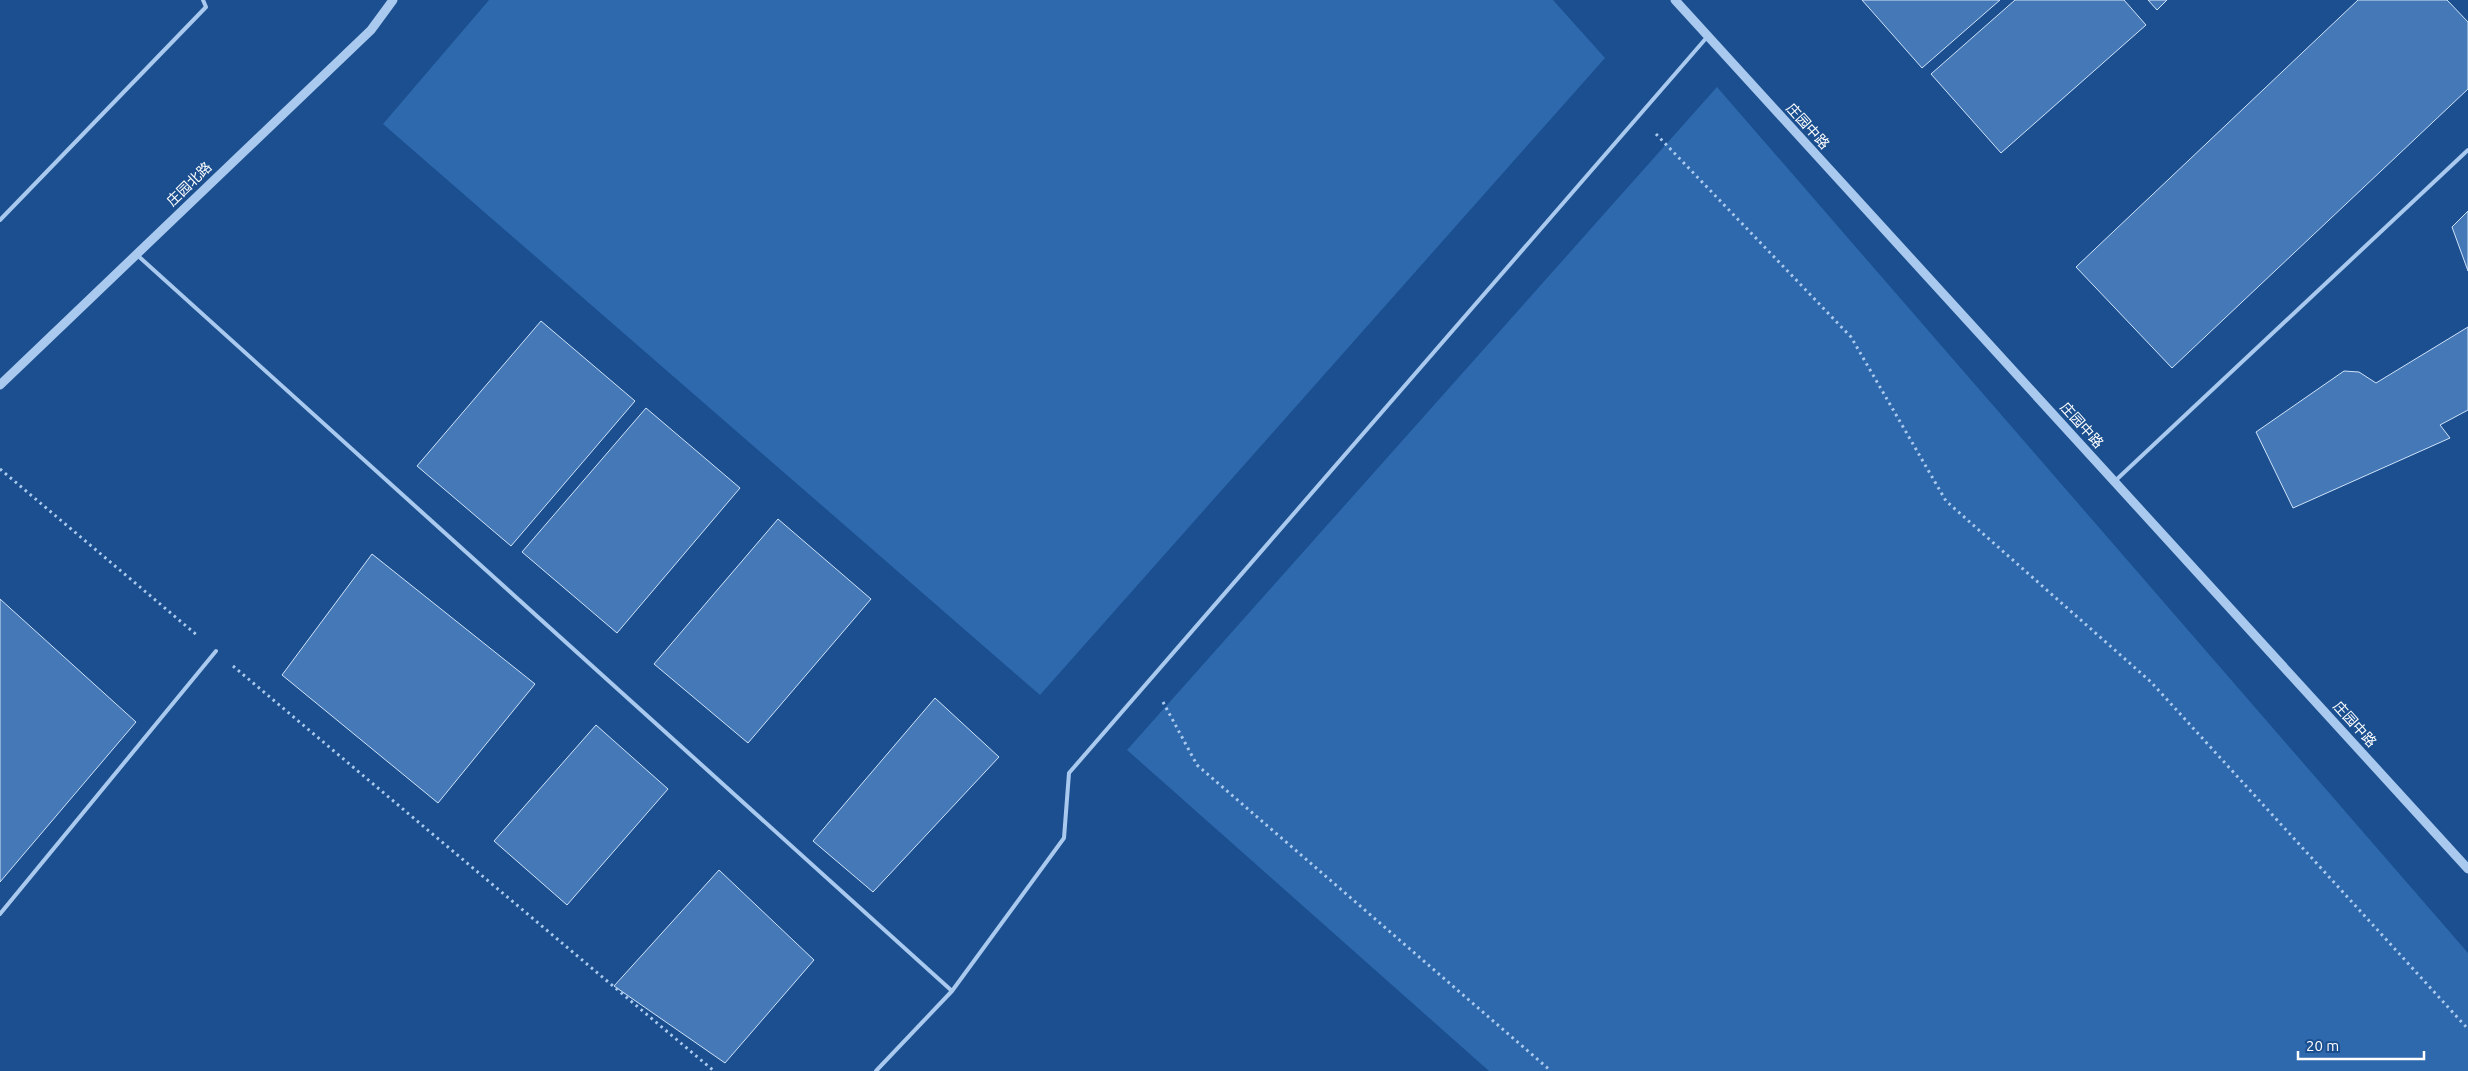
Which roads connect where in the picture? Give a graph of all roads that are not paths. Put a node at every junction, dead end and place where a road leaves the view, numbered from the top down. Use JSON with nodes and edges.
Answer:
{"nodes":[{"id":1,"x":203,"y":0,"type":"edge"},
{"id":2,"x":393,"y":0,"type":"edge"},
{"id":3,"x":1675,"y":0,"type":"edge"},
{"id":4,"x":1708,"y":36,"type":"junction"},
{"id":5,"x":2468,"y":150,"type":"edge"},
{"id":6,"x":0,"y":220,"type":"edge"},
{"id":7,"x":136,"y":254,"type":"junction"},
{"id":8,"x":0,"y":385,"type":"edge"},
{"id":9,"x":2115,"y":481,"type":"junction"},
{"id":10,"x":216,"y":651,"type":"road end"},
{"id":11,"x":2468,"y":869,"type":"edge"},
{"id":12,"x":0,"y":914,"type":"edge"},
{"id":13,"x":952,"y":991,"type":"junction"},
{"id":14,"x":876,"y":1071,"type":"edge"}],
"edges":[{"from":1,"to":6,"type":"lane"},
{"from":2,"to":7,"type":"street","name":"庄园北路"},
{"from":3,"to":4,"type":"street","name":"庄园中路"},
{"from":4,"to":9,"type":"street","name":"庄园中路"},
{"from":4,"to":13,"type":"lane"},
{"from":5,"to":9,"type":"lane"},
{"from":7,"to":8,"type":"street","name":"庄园北路"},
{"from":7,"to":13,"type":"lane"},
{"from":9,"to":11,"type":"street","name":"庄园中路"},
{"from":10,"to":12,"type":"lane"},
{"from":13,"to":14,"type":"lane"}]}
